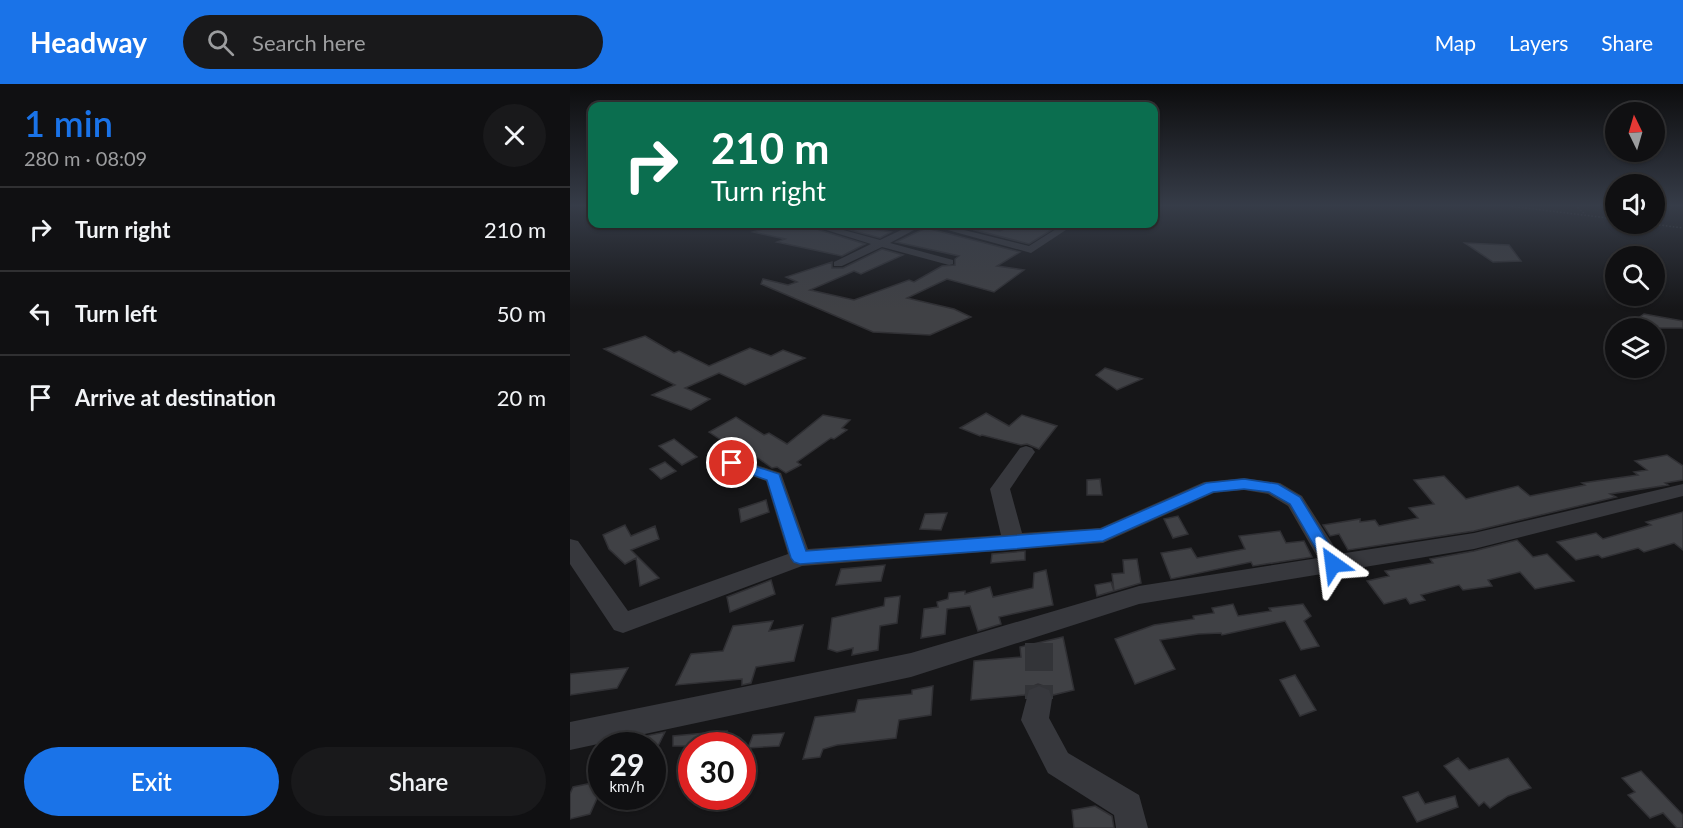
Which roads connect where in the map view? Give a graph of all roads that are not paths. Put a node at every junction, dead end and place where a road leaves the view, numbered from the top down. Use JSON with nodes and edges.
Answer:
{"nodes":[{"id":1,"x":869,"y":240,"type":"edge"},
{"id":2,"x":888,"y":240,"type":"edge"},
{"id":3,"x":991,"y":240,"type":"edge"},
{"id":4,"x":1046,"y":240,"type":"edge"},
{"id":5,"x":881,"y":243,"type":"junction"},
{"id":6,"x":949,"y":262,"type":"dead end"},
{"id":7,"x":838,"y":264,"type":"dead end"},
{"id":8,"x":1026,"y":452,"type":"dead end"},
{"id":9,"x":732,"y":463,"type":"dead end"},
{"id":10,"x":1683,"y":490,"type":"edge"},
{"id":11,"x":1014,"y":543,"type":"junction"},
{"id":12,"x":570,"y":547,"type":"edge"},
{"id":13,"x":800,"y":558,"type":"junction"},
{"id":14,"x":1333,"y":564,"type":"junction"},
{"id":15,"x":1039,"y":699,"type":"tunnel mouth"},
{"id":16,"x":570,"y":736,"type":"edge"},
{"id":17,"x":1132,"y":828,"type":"edge"}],
"edges":[{"from":1,"to":5,"type":"street"},
{"from":2,"to":5,"type":"street"},
{"from":3,"to":4,"type":"street"},
{"from":5,"to":6,"type":"street"},
{"from":5,"to":7,"type":"street"},
{"from":8,"to":11,"type":"street"},
{"from":9,"to":13,"type":"street"},
{"from":10,"to":14,"type":"street"},
{"from":11,"to":13,"type":"street"},
{"from":11,"to":14,"type":"street"},
{"from":12,"to":13,"type":"street"},
{"from":14,"to":16,"type":"street"},
{"from":15,"to":17,"type":"street"}]}
